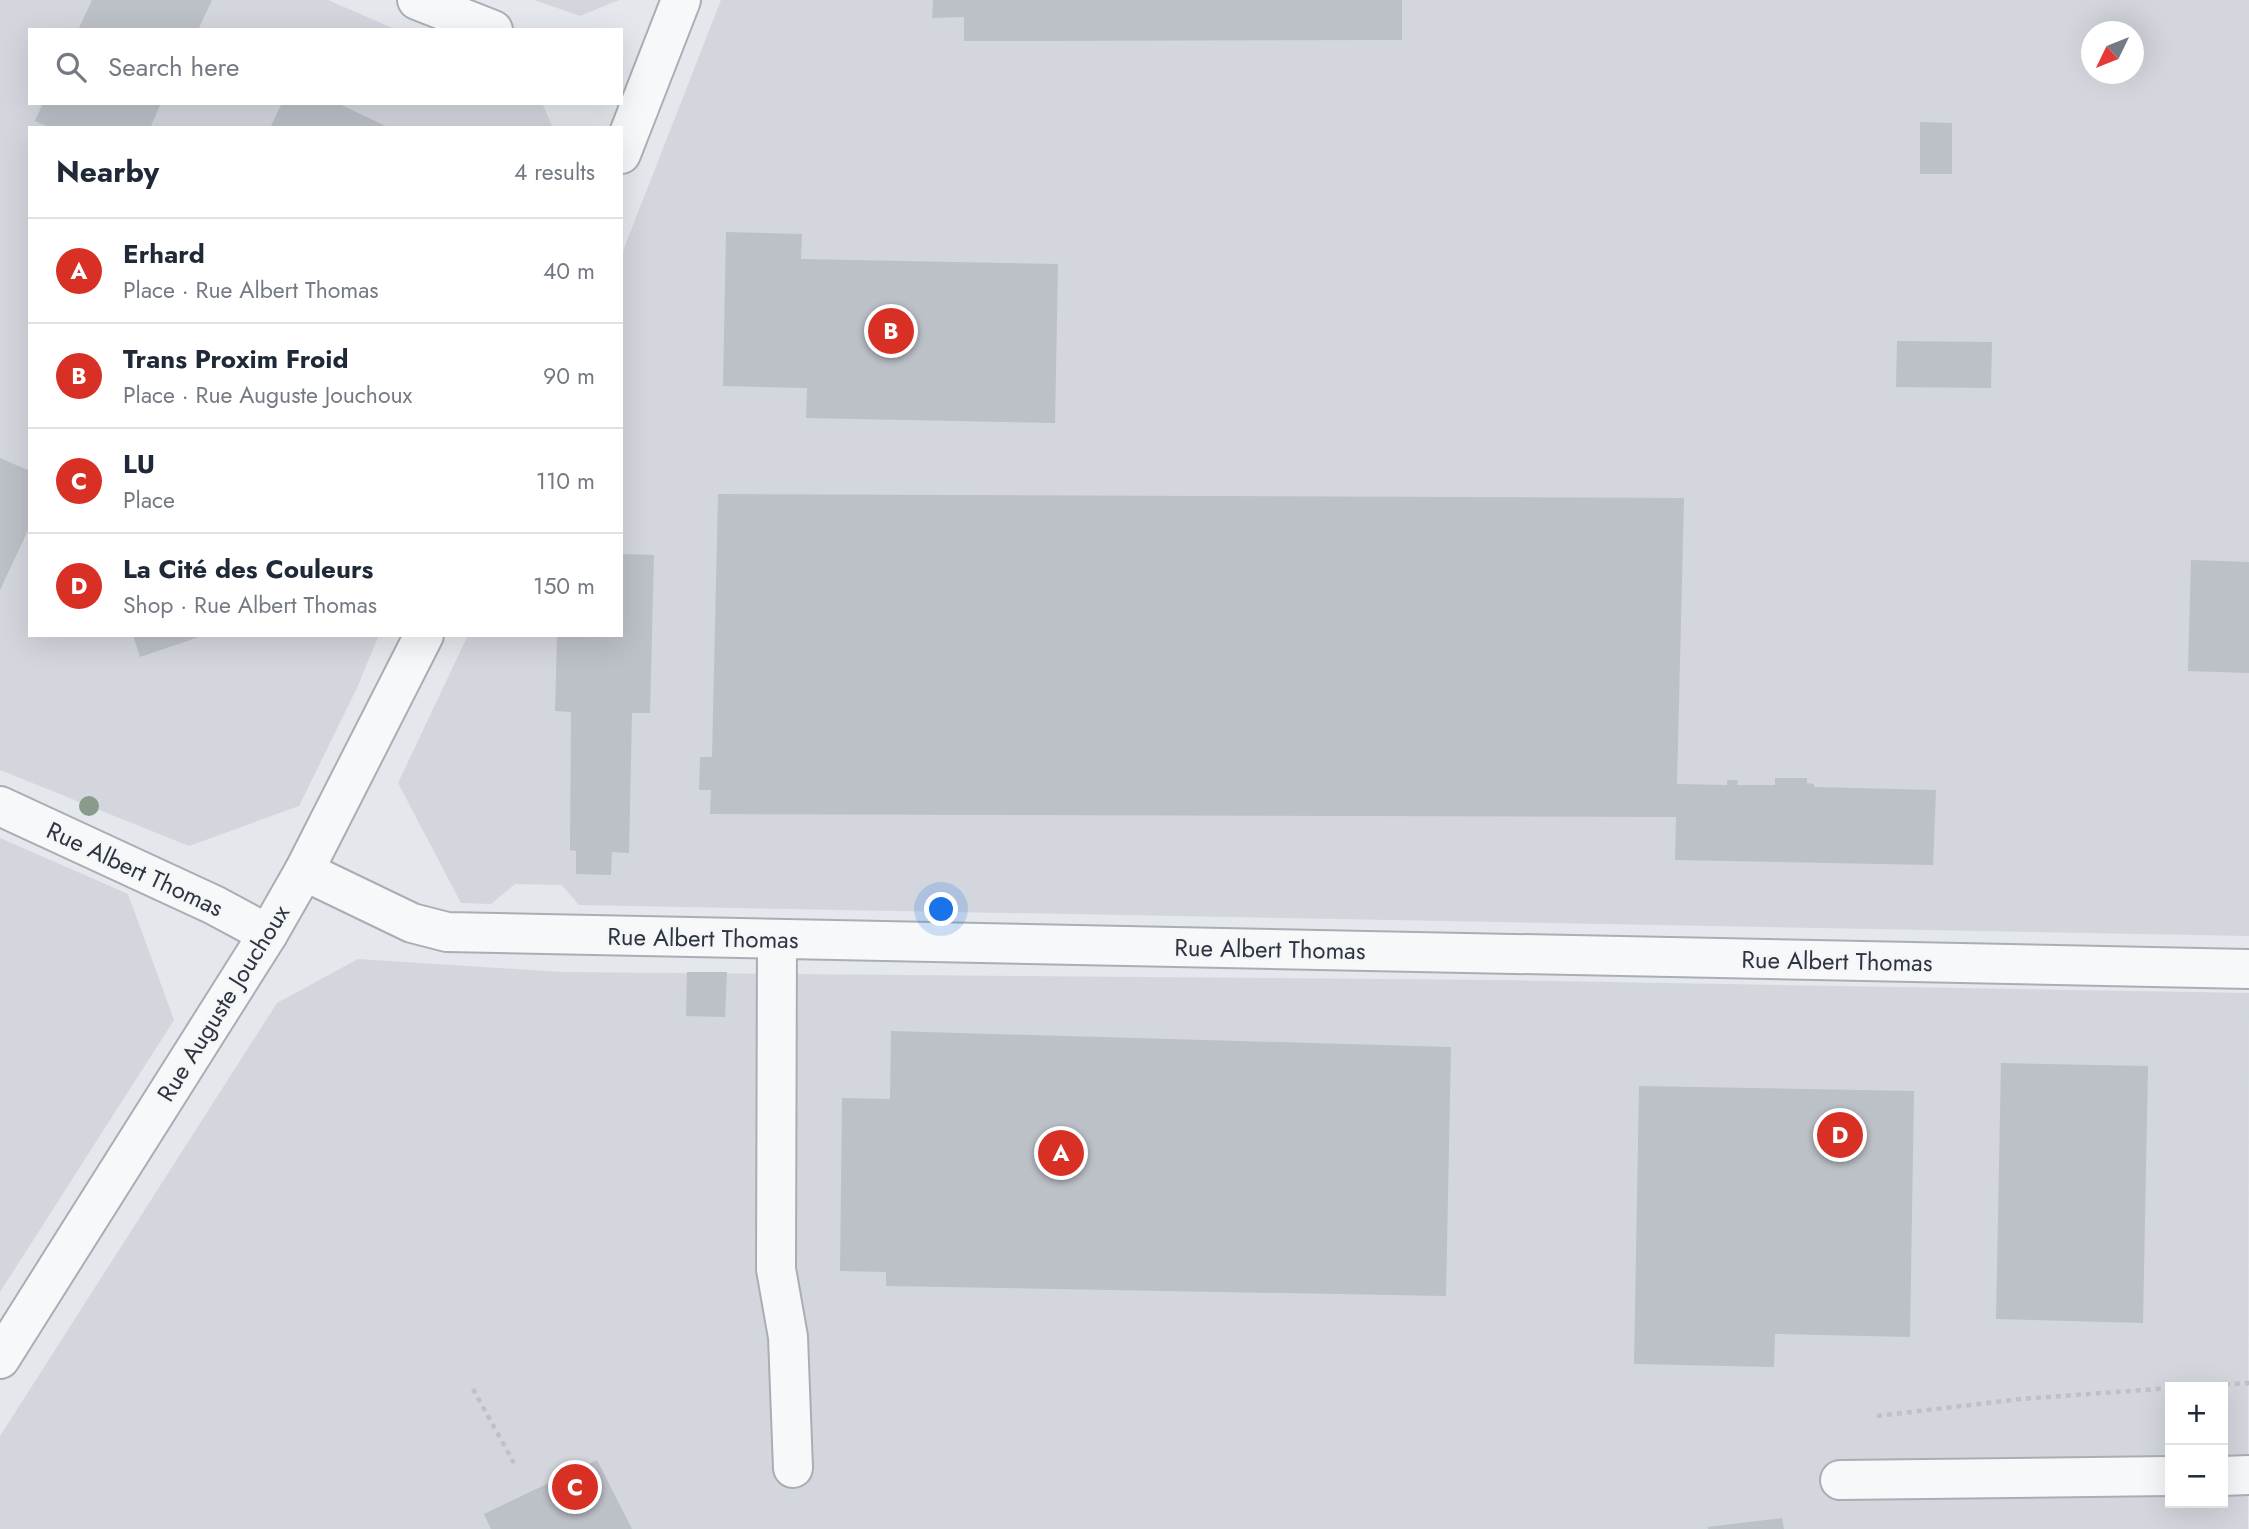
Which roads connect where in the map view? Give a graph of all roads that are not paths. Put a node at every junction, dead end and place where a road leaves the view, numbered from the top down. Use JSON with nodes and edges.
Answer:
{"nodes":[{"id":1,"x":417,"y":0,"type":"edge"},
{"id":2,"x":681,"y":0,"type":"edge"},
{"id":3,"x":488,"y":28,"type":"edge"},
{"id":4,"x":634,"y":85,"type":"edge"},
{"id":5,"x":623,"y":143,"type":"edge"},
{"id":6,"x":423,"y":637,"type":"edge"},
{"id":7,"x":0,"y":806,"type":"edge"},
{"id":8,"x":304,"y":871,"type":"junction"},
{"id":9,"x":268,"y":934,"type":"junction"},
{"id":10,"x":777,"y":939,"type":"junction"},
{"id":11,"x":2249,"y":969,"type":"edge"},
{"id":12,"x":0,"y":1359,"type":"edge"},
{"id":13,"x":793,"y":1468,"type":"dead end"},
{"id":14,"x":2249,"y":1475,"type":"edge"},
{"id":15,"x":2165,"y":1476,"type":"edge"},
{"id":16,"x":2228,"y":1476,"type":"edge"},
{"id":17,"x":1840,"y":1480,"type":"dead end"}],
"edges":[{"from":1,"to":3,"type":"street"},
{"from":2,"to":4,"type":"street"},
{"from":4,"to":5,"type":"street"},
{"from":6,"to":8,"type":"street","name":"Rue Auguste Jouchoux"},
{"from":7,"to":9,"type":"street","name":"Rue Albert Thomas"},
{"from":8,"to":9,"type":"street","name":"Rue Auguste Jouchoux"},
{"from":8,"to":10,"type":"street","name":"Rue Albert Thomas"},
{"from":9,"to":12,"type":"street","name":"Rue Auguste Jouchoux"},
{"from":10,"to":11,"type":"street","name":"Rue Albert Thomas"},
{"from":10,"to":13,"type":"street"},
{"from":14,"to":16,"type":"street"},
{"from":15,"to":17,"type":"street"}]}
